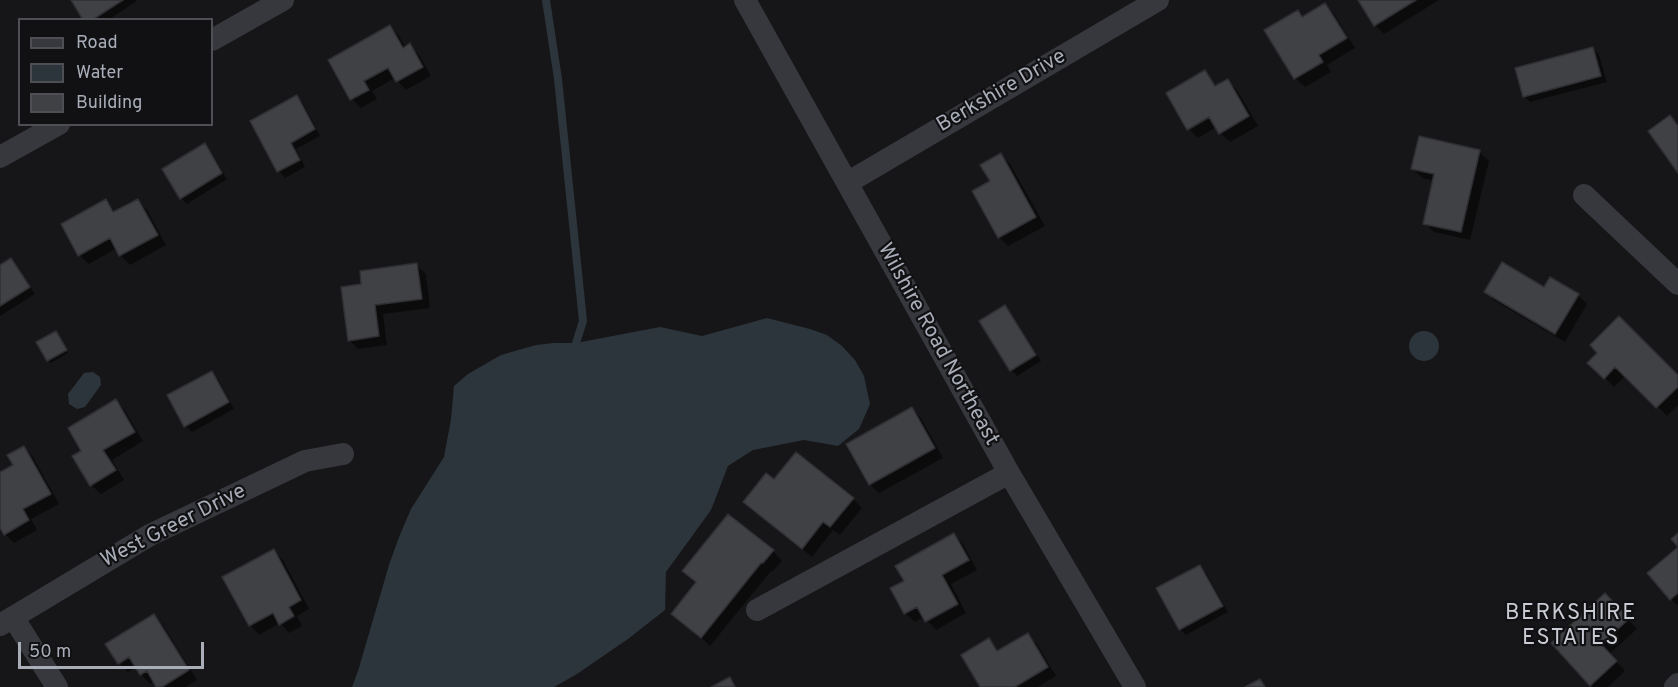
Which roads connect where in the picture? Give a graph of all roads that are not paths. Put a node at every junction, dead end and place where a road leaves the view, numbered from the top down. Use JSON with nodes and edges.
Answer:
{"nodes":[{"id":1,"x":283,"y":0,"type":"edge"},
{"id":2,"x":745,"y":0,"type":"edge"},
{"id":3,"x":1158,"y":0,"type":"edge"},
{"id":4,"x":213,"y":39,"type":"edge"},
{"id":5,"x":56,"y":126,"type":"edge"},
{"id":6,"x":0,"y":158,"type":"edge"},
{"id":7,"x":847,"y":183,"type":"junction"},
{"id":8,"x":1584,"y":195,"type":"dead end"},
{"id":9,"x":1678,"y":284,"type":"edge"},
{"id":10,"x":343,"y":454,"type":"dead end"},
{"id":11,"x":1009,"y":473,"type":"junction"},
{"id":12,"x":757,"y":610,"type":"dead end"},
{"id":13,"x":6,"y":621,"type":"edge"},
{"id":14,"x":57,"y":687,"type":"edge"},
{"id":15,"x":1135,"y":687,"type":"edge"}],
"edges":[{"from":1,"to":4,"type":"street"},
{"from":2,"to":7,"type":"street","name":"Wilshire Road Northeast"},
{"from":3,"to":7,"type":"street","name":"Berkshire Drive"},
{"from":5,"to":6,"type":"street"},
{"from":7,"to":11,"type":"street","name":"Wilshire Road Northeast"},
{"from":8,"to":9,"type":"street"},
{"from":10,"to":13,"type":"street","name":"West Greer Drive"},
{"from":11,"to":12,"type":"street"},
{"from":11,"to":15,"type":"street","name":"Wilshire Road Northeast"},
{"from":13,"to":14,"type":"street"}]}
